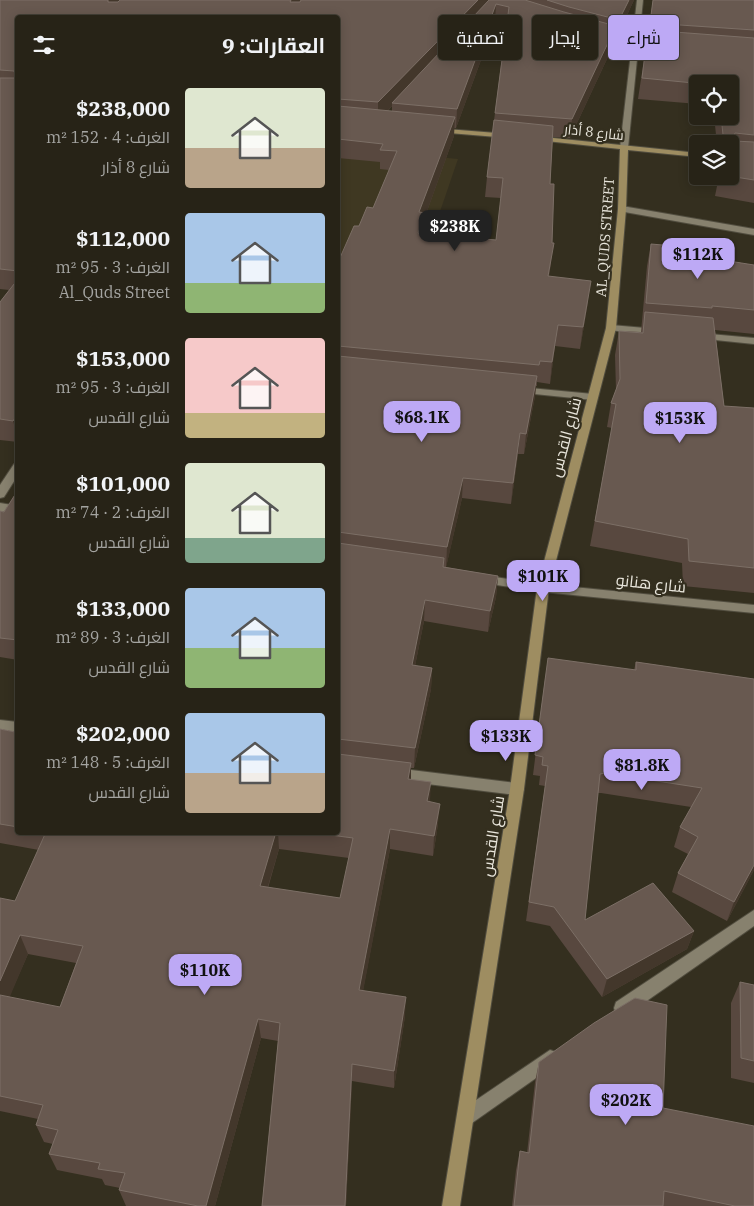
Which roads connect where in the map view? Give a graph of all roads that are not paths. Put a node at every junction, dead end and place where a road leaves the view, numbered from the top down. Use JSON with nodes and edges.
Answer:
{"nodes":[{"id":1,"x":640,"y":0,"type":"edge"},
{"id":2,"x":638,"y":15,"type":"edge"},
{"id":3,"x":633,"y":60,"type":"edge"},
{"id":4,"x":432,"y":129,"type":"edge"},
{"id":5,"x":521,"y":137,"type":"edge"},
{"id":6,"x":530,"y":138,"type":"edge"},
{"id":7,"x":624,"y":148,"type":"junction"},
{"id":8,"x":689,"y":153,"type":"edge"},
{"id":9,"x":622,"y":209,"type":"junction"},
{"id":10,"x":754,"y":232,"type":"edge"},
{"id":11,"x":611,"y":328,"type":"junction"},
{"id":12,"x":668,"y":333,"type":"edge"},
{"id":13,"x":687,"y":335,"type":"edge"},
{"id":14,"x":754,"y":341,"type":"edge"},
{"id":15,"x":505,"y":388,"type":"edge"},
{"id":16,"x":593,"y":397,"type":"junction"},
{"id":17,"x":15,"y":471,"type":"edge"},
{"id":18,"x":0,"y":494,"type":"edge"},
{"id":19,"x":0,"y":507,"type":"edge"},
{"id":20,"x":15,"y":510,"type":"edge"},
{"id":21,"x":465,"y":577,"type":"edge"},
{"id":22,"x":543,"y":588,"type":"junction"},
{"id":23,"x":754,"y":609,"type":"edge"},
{"id":24,"x":0,"y":725,"type":"edge"},
{"id":25,"x":15,"y":727,"type":"edge"},
{"id":26,"x":385,"y":772,"type":"edge"},
{"id":27,"x":517,"y":789,"type":"junction"},
{"id":28,"x":754,"y":917,"type":"edge"},
{"id":29,"x":611,"y":1016,"type":"edge"},
{"id":30,"x":563,"y":1050,"type":"edge"},
{"id":31,"x":466,"y":1117,"type":"junction"},
{"id":32,"x":451,"y":1206,"type":"edge"}],
"edges":[{"from":1,"to":2,"type":"street"},
{"from":3,"to":7,"type":"street"},
{"from":4,"to":5,"type":"main road"},
{"from":6,"to":7,"type":"main road","name":"شارع 8 أذار"},
{"from":7,"to":8,"type":"main road","name":"شارع 8 أذار"},
{"from":7,"to":9,"type":"main road","name":"AL_QUDS STREET"},
{"from":9,"to":10,"type":"street"},
{"from":9,"to":11,"type":"main road","name":"AL_QUDS STREET"},
{"from":11,"to":12,"type":"street"},
{"from":11,"to":16,"type":"main road","name":"شارع القدس"},
{"from":13,"to":14,"type":"street"},
{"from":15,"to":16,"type":"street"},
{"from":16,"to":22,"type":"main road","name":"شارع القدس"},
{"from":17,"to":18,"type":"street"},
{"from":19,"to":20,"type":"street"},
{"from":21,"to":22,"type":"street","name":"شارع هنانو"},
{"from":22,"to":23,"type":"street","name":"شارع هنانو"},
{"from":22,"to":27,"type":"main road","name":"شارع القدس"},
{"from":24,"to":25,"type":"street"},
{"from":26,"to":27,"type":"street"},
{"from":27,"to":31,"type":"main road","name":"شارع القدس"},
{"from":28,"to":29,"type":"street"},
{"from":30,"to":31,"type":"street"},
{"from":31,"to":32,"type":"main road","name":"شارع القدس"}]}
